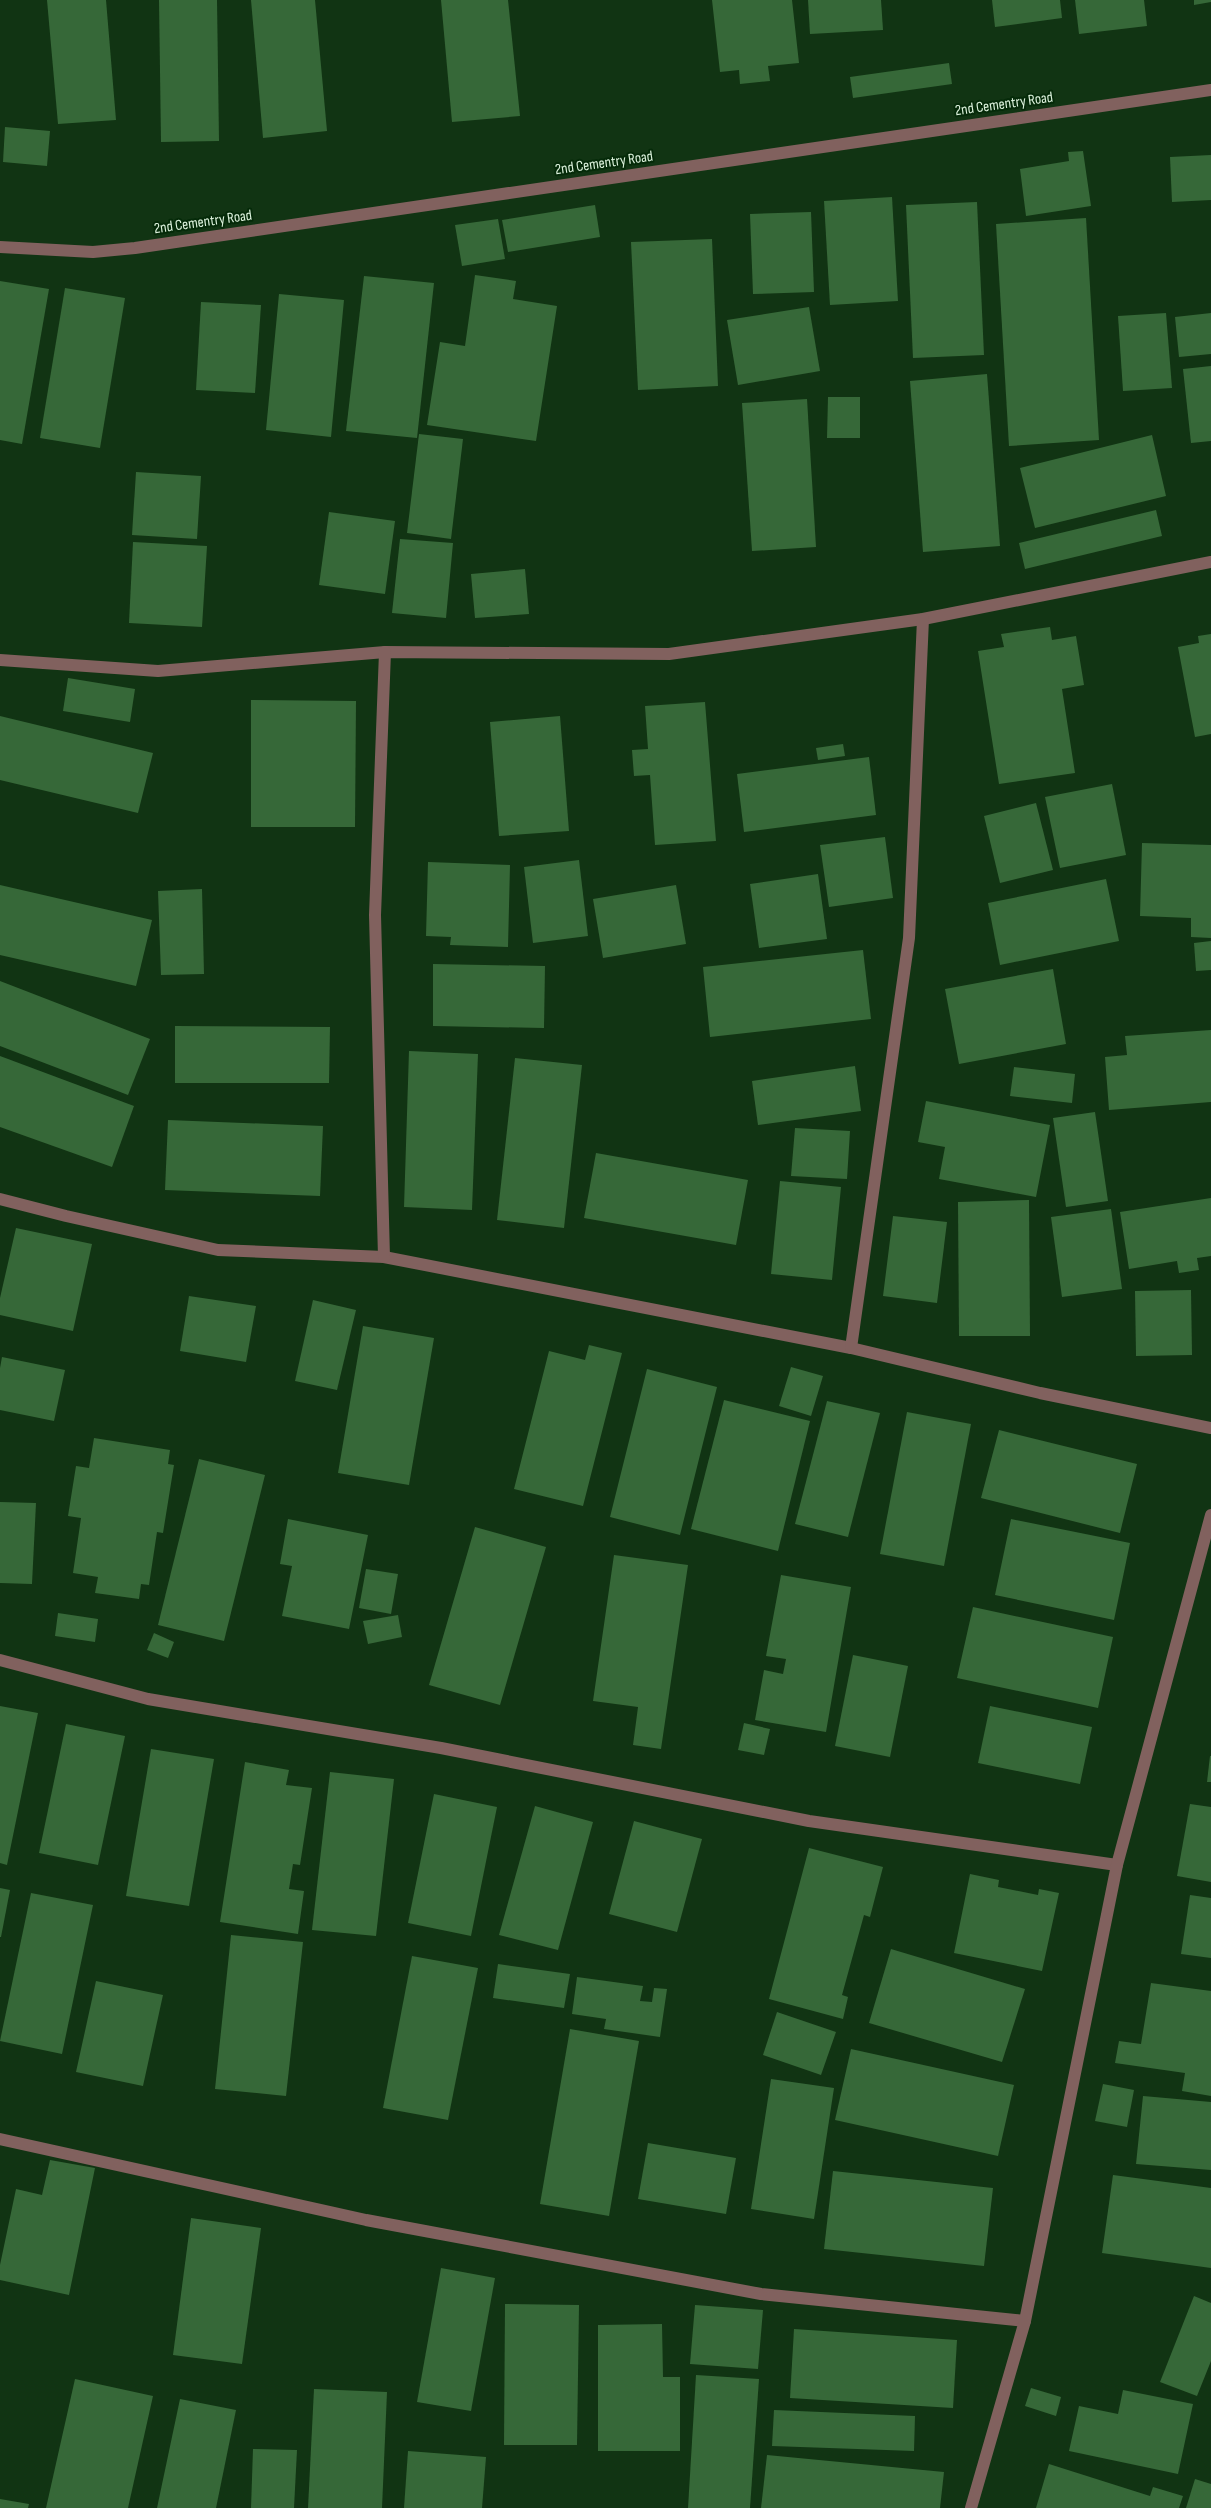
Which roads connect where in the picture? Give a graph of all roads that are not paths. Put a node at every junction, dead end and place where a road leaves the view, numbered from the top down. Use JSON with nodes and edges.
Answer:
{"nodes":[{"id":1,"x":1211,"y":90,"type":"edge"},
{"id":2,"x":0,"y":247,"type":"edge"},
{"id":3,"x":1211,"y":562,"type":"edge"},
{"id":4,"x":923,"y":619,"type":"junction"},
{"id":5,"x":386,"y":652,"type":"junction"},
{"id":6,"x":0,"y":660,"type":"edge"},
{"id":7,"x":0,"y":1199,"type":"edge"},
{"id":8,"x":384,"y":1257,"type":"junction"},
{"id":9,"x":851,"y":1348,"type":"junction"},
{"id":10,"x":1211,"y":1428,"type":"edge"},
{"id":11,"x":1211,"y":1515,"type":"edge"},
{"id":12,"x":0,"y":1660,"type":"edge"},
{"id":13,"x":1117,"y":1865,"type":"junction"},
{"id":14,"x":0,"y":2139,"type":"edge"},
{"id":15,"x":1025,"y":2321,"type":"junction"},
{"id":16,"x":971,"y":2508,"type":"edge"}],
"edges":[{"from":1,"to":2,"type":"street","name":"2nd Cementry Road"},
{"from":3,"to":4,"type":"street"},
{"from":4,"to":5,"type":"street"},
{"from":4,"to":9,"type":"street"},
{"from":5,"to":6,"type":"street"},
{"from":5,"to":8,"type":"street"},
{"from":7,"to":8,"type":"street"},
{"from":8,"to":9,"type":"street"},
{"from":9,"to":10,"type":"street"},
{"from":11,"to":13,"type":"street"},
{"from":12,"to":13,"type":"street"},
{"from":13,"to":15,"type":"street"},
{"from":14,"to":15,"type":"street"},
{"from":15,"to":16,"type":"street"}]}
